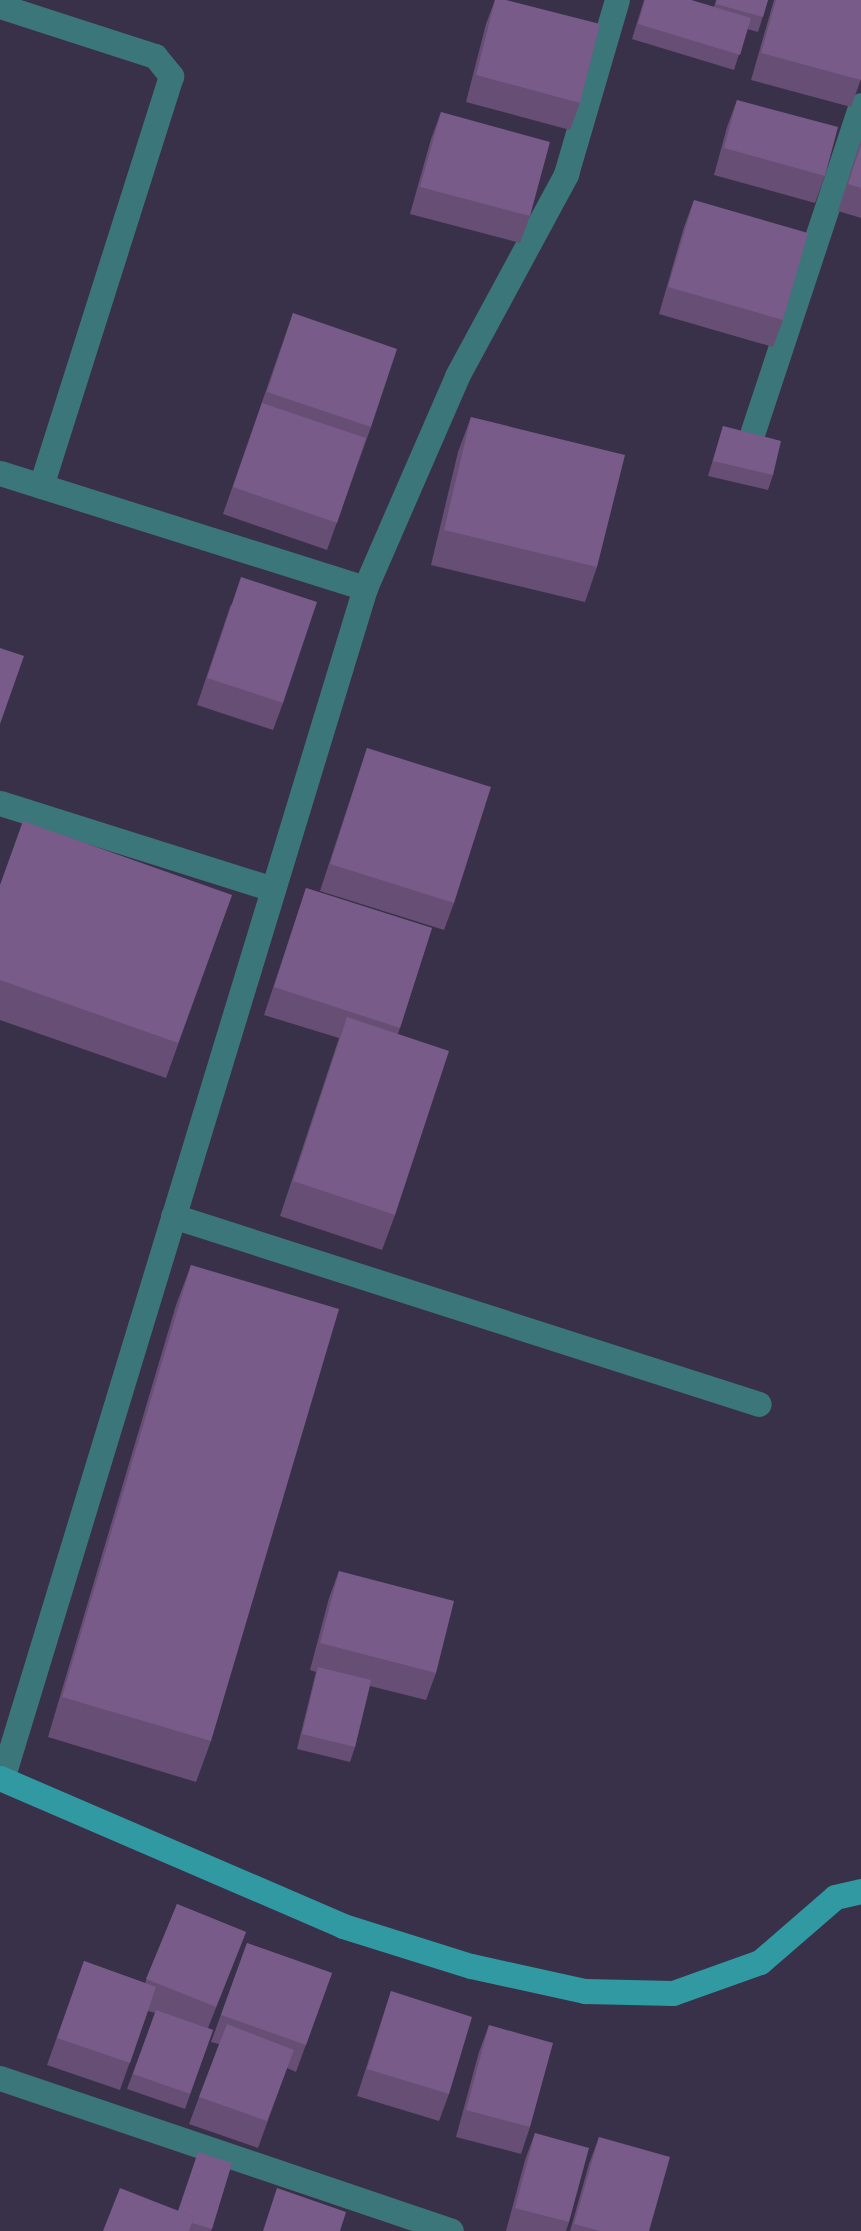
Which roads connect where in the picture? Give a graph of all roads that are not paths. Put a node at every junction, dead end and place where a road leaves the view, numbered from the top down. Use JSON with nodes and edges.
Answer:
{"nodes":[{"id":1,"x":617,"y":0,"type":"edge"},
{"id":2,"x":0,"y":6,"type":"edge"},
{"id":3,"x":861,"y":104,"type":"edge"},
{"id":4,"x":753,"y":431,"type":"edge"},
{"id":5,"x":0,"y":472,"type":"edge"},
{"id":6,"x":42,"y":486,"type":"junction"},
{"id":7,"x":365,"y":588,"type":"junction"},
{"id":8,"x":0,"y":804,"type":"edge"},
{"id":9,"x":273,"y":889,"type":"junction"},
{"id":10,"x":173,"y":1216,"type":"junction"},
{"id":11,"x":758,"y":1404,"type":"dead end"},
{"id":12,"x":1,"y":1778,"type":"edge"},
{"id":13,"x":861,"y":1890,"type":"edge"},
{"id":14,"x":0,"y":2078,"type":"edge"},
{"id":15,"x":451,"y":2231,"type":"edge"}],
"edges":[{"from":1,"to":7,"type":"street"},
{"from":2,"to":6,"type":"street"},
{"from":3,"to":4,"type":"street"},
{"from":5,"to":6,"type":"street"},
{"from":6,"to":7,"type":"street"},
{"from":7,"to":9,"type":"street"},
{"from":8,"to":9,"type":"street"},
{"from":9,"to":10,"type":"street"},
{"from":10,"to":11,"type":"street"},
{"from":10,"to":12,"type":"street"},
{"from":12,"to":13,"type":"street"},
{"from":14,"to":15,"type":"street"}]}
